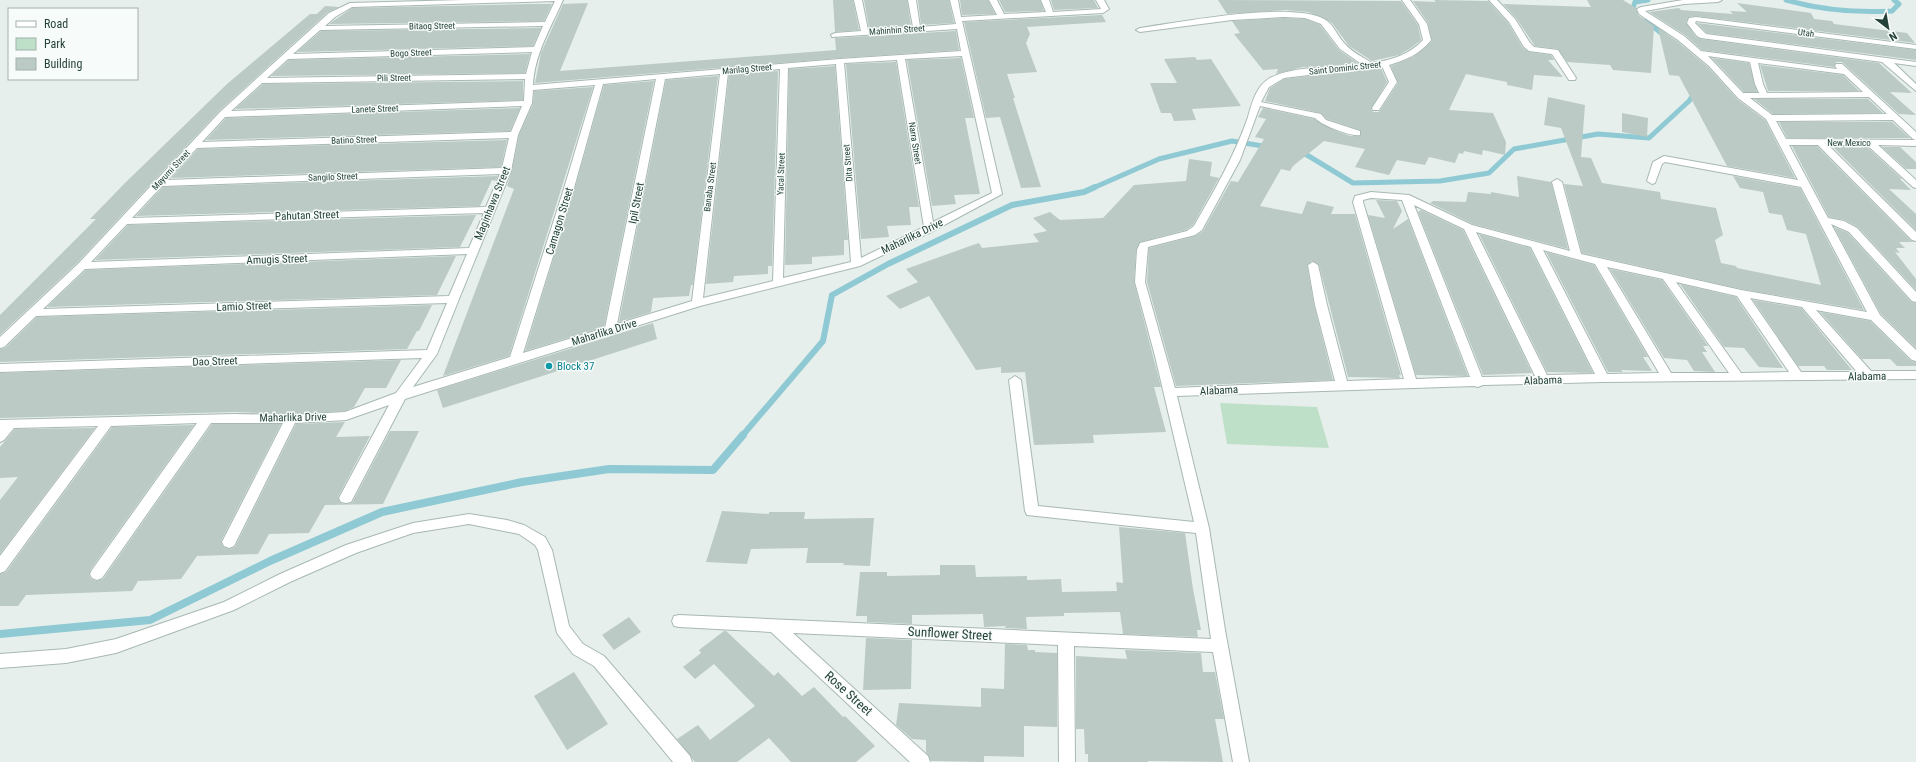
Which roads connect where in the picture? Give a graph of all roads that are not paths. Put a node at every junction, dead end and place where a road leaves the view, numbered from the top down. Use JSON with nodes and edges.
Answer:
{"nodes":[{"id":1,"x":552,"y":0,"type":"edge"},
{"id":2,"x":559,"y":0,"type":"edge"},
{"id":3,"x":858,"y":0,"type":"edge"},
{"id":4,"x":912,"y":0,"type":"edge"},
{"id":5,"x":954,"y":0,"type":"edge"},
{"id":6,"x":993,"y":0,"type":"edge"},
{"id":7,"x":1045,"y":0,"type":"edge"},
{"id":8,"x":1100,"y":0,"type":"edge"},
{"id":9,"x":1406,"y":0,"type":"edge"},
{"id":10,"x":1493,"y":0,"type":"edge"},
{"id":11,"x":1718,"y":0,"type":"edge"},
{"id":12,"x":1690,"y":10,"type":"junction"},
{"id":13,"x":1051,"y":14,"type":"junction"},
{"id":14,"x":1001,"y":16,"type":"junction"},
{"id":15,"x":959,"y":23,"type":"junction"},
{"id":16,"x":547,"y":24,"type":"junction"},
{"id":17,"x":317,"y":28,"type":"junction"},
{"id":18,"x":917,"y":29,"type":"junction"},
{"id":19,"x":1140,"y":30,"type":"dead end"},
{"id":20,"x":865,"y":32,"type":"junction"},
{"id":21,"x":835,"y":35,"type":"dead end"},
{"id":22,"x":1916,"y":47,"type":"edge"},
{"id":23,"x":537,"y":49,"type":"junction"},
{"id":24,"x":1826,"y":52,"type":"junction"},
{"id":25,"x":966,"y":53,"type":"junction"},
{"id":26,"x":1699,"y":53,"type":"junction"},
{"id":27,"x":284,"y":57,"type":"junction"},
{"id":28,"x":900,"y":58,"type":"junction"},
{"id":29,"x":1885,"y":60,"type":"junction"},
{"id":30,"x":840,"y":61,"type":"junction"},
{"id":31,"x":1754,"y":61,"type":"junction"},
{"id":32,"x":1385,"y":64,"type":"junction"},
{"id":33,"x":1916,"y":64,"type":"edge"},
{"id":34,"x":784,"y":66,"type":"junction"},
{"id":35,"x":1371,"y":66,"type":"junction"},
{"id":36,"x":724,"y":71,"type":"junction"},
{"id":37,"x":1844,"y":72,"type":"junction"},
{"id":38,"x":529,"y":76,"type":"junction"},
{"id":39,"x":661,"y":76,"type":"junction"},
{"id":40,"x":1572,"y":78,"type":"dead end"},
{"id":41,"x":258,"y":81,"type":"junction"},
{"id":42,"x":600,"y":81,"type":"junction"},
{"id":43,"x":529,"y":88,"type":"junction"},
{"id":44,"x":1916,"y":88,"type":"edge"},
{"id":45,"x":1871,"y":94,"type":"junction"},
{"id":46,"x":1764,"y":95,"type":"junction"},
{"id":47,"x":1741,"y":96,"type":"junction"},
{"id":48,"x":1256,"y":102,"type":"junction"},
{"id":49,"x":528,"y":103,"type":"junction"},
{"id":50,"x":1376,"y":108,"type":"dead end"},
{"id":51,"x":223,"y":114,"type":"junction"},
{"id":52,"x":1896,"y":117,"type":"junction"},
{"id":53,"x":1770,"y":118,"type":"junction"},
{"id":54,"x":1357,"y":133,"type":"dead end"},
{"id":55,"x":514,"y":135,"type":"junction"},
{"id":56,"x":1916,"y":137,"type":"edge"},
{"id":57,"x":1782,"y":142,"type":"junction"},
{"id":58,"x":1869,"y":142,"type":"junction"},
{"id":59,"x":1821,"y":143,"type":"junction"},
{"id":60,"x":1916,"y":143,"type":"edge"},
{"id":61,"x":194,"y":145,"type":"junction"},
{"id":62,"x":506,"y":171,"type":"junction"},
{"id":63,"x":1652,"y":180,"type":"dead end"},
{"id":64,"x":1557,"y":182,"type":"dead end"},
{"id":65,"x":159,"y":183,"type":"junction"},
{"id":66,"x":1803,"y":184,"type":"junction"},
{"id":67,"x":1916,"y":186,"type":"edge"},
{"id":68,"x":1406,"y":197,"type":"junction"},
{"id":69,"x":490,"y":210,"type":"junction"},
{"id":70,"x":1823,"y":220,"type":"junction"},
{"id":71,"x":124,"y":221,"type":"junction"},
{"id":72,"x":1468,"y":227,"type":"junction"},
{"id":73,"x":929,"y":229,"type":"junction"},
{"id":74,"x":1916,"y":238,"type":"edge"},
{"id":75,"x":1536,"y":246,"type":"junction"},
{"id":76,"x":472,"y":251,"type":"junction"},
{"id":77,"x":1577,"y":257,"type":"junction"},
{"id":78,"x":1599,"y":262,"type":"junction"},
{"id":79,"x":856,"y":264,"type":"junction"},
{"id":80,"x":1313,"y":264,"type":"dead end"},
{"id":81,"x":82,"y":266,"type":"junction"},
{"id":82,"x":1667,"y":277,"type":"junction"},
{"id":83,"x":778,"y":283,"type":"junction"},
{"id":84,"x":1741,"y":293,"type":"junction"},
{"id":85,"x":454,"y":299,"type":"junction"},
{"id":86,"x":1916,"y":300,"type":"edge"},
{"id":87,"x":697,"y":303,"type":"junction"},
{"id":88,"x":1805,"y":304,"type":"junction"},
{"id":89,"x":34,"y":313,"type":"junction"},
{"id":90,"x":1875,"y":317,"type":"junction"},
{"id":91,"x":610,"y":330,"type":"junction"},
{"id":92,"x":0,"y":344,"type":"edge"},
{"id":93,"x":431,"y":354,"type":"junction"},
{"id":94,"x":1916,"y":357,"type":"edge"},
{"id":95,"x":515,"y":359,"type":"junction"},
{"id":96,"x":0,"y":368,"type":"edge"},
{"id":97,"x":1916,"y":374,"type":"edge"},
{"id":98,"x":1868,"y":376,"type":"junction"},
{"id":99,"x":1738,"y":377,"type":"junction"},
{"id":100,"x":1798,"y":377,"type":"junction"},
{"id":101,"x":1603,"y":378,"type":"junction"},
{"id":102,"x":1668,"y":378,"type":"junction"},
{"id":103,"x":1015,"y":380,"type":"dead end"},
{"id":104,"x":1543,"y":380,"type":"junction"},
{"id":105,"x":1411,"y":383,"type":"junction"},
{"id":106,"x":1478,"y":383,"type":"junction"},
{"id":107,"x":1342,"y":385,"type":"junction"},
{"id":108,"x":1170,"y":392,"type":"junction"},
{"id":109,"x":400,"y":396,"type":"junction"},
{"id":110,"x":207,"y":419,"type":"junction"},
{"id":111,"x":291,"y":419,"type":"junction"},
{"id":112,"x":108,"y":421,"type":"junction"},
{"id":113,"x":6,"y":423,"type":"edge"},
{"id":114,"x":0,"y":437,"type":"edge"},
{"id":115,"x":346,"y":498,"type":"dead end"},
{"id":116,"x":1202,"y":528,"type":"junction"},
{"id":117,"x":229,"y":542,"type":"dead end"},
{"id":118,"x":0,"y":567,"type":"edge"},
{"id":119,"x":97,"y":574,"type":"dead end"},
{"id":120,"x":679,"y":621,"type":"dead end"},
{"id":121,"x":774,"y":625,"type":"junction"},
{"id":122,"x":1066,"y":638,"type":"junction"},
{"id":123,"x":1220,"y":646,"type":"junction"},
{"id":124,"x":0,"y":661,"type":"edge"},
{"id":125,"x":684,"y":762,"type":"edge"},
{"id":126,"x":922,"y":762,"type":"edge"},
{"id":127,"x":1067,"y":762,"type":"edge"},
{"id":128,"x":1241,"y":762,"type":"edge"}],
"edges":[{"from":1,"to":17,"type":"street","name":"Mayumi Street"},
{"from":2,"to":16,"type":"street","name":"Maginhawa Street"},
{"from":3,"to":20,"type":"street"},
{"from":4,"to":18,"type":"street"},
{"from":5,"to":15,"type":"street","name":"Maharlika Drive"},
{"from":6,"to":14,"type":"street"},
{"from":7,"to":13,"type":"street"},
{"from":8,"to":13,"type":"street","name":"Mahinhin Street"},
{"from":9,"to":32,"type":"street","name":"Saint Dominic Street"},
{"from":10,"to":40,"type":"street"},
{"from":11,"to":12,"type":"street"},
{"from":12,"to":22,"type":"street","name":"Utah"},
{"from":12,"to":24,"type":"street"},
{"from":12,"to":26,"type":"street"},
{"from":13,"to":14,"type":"street","name":"Mahinhin Street"},
{"from":14,"to":15,"type":"street","name":"Mahinhin Street"},
{"from":15,"to":18,"type":"street","name":"Mahinhin Street"},
{"from":15,"to":25,"type":"street","name":"Maharlika Drive"},
{"from":16,"to":17,"type":"street","name":"Bitaog Street"},
{"from":16,"to":23,"type":"street","name":"Maginhawa Street"},
{"from":17,"to":27,"type":"street","name":"Mayumi Street"},
{"from":18,"to":20,"type":"street","name":"Mahinhin Street"},
{"from":19,"to":35,"type":"street"},
{"from":20,"to":21,"type":"street","name":"Mahinhin Street"},
{"from":23,"to":27,"type":"street","name":"Bogo Street"},
{"from":23,"to":38,"type":"street","name":"Maginhawa Street"},
{"from":24,"to":29,"type":"street"},
{"from":24,"to":37,"type":"street"},
{"from":25,"to":28,"type":"street","name":"Marilag Street"},
{"from":25,"to":73,"type":"street","name":"Maharlika Drive"},
{"from":26,"to":31,"type":"street"},
{"from":26,"to":47,"type":"street"},
{"from":27,"to":41,"type":"street","name":"Mayumi Street"},
{"from":28,"to":30,"type":"street","name":"Marilag Street"},
{"from":28,"to":73,"type":"street","name":"Narra Street"},
{"from":29,"to":33,"type":"street"},
{"from":29,"to":44,"type":"street"},
{"from":30,"to":34,"type":"street","name":"Marilag Street"},
{"from":30,"to":79,"type":"street","name":"Dita Street"},
{"from":31,"to":37,"type":"street"},
{"from":31,"to":46,"type":"street"},
{"from":32,"to":35,"type":"street","name":"Saint Dominic Street"},
{"from":32,"to":50,"type":"street"},
{"from":34,"to":36,"type":"street","name":"Marilag Street"},
{"from":34,"to":83,"type":"street","name":"Yacal Street"},
{"from":35,"to":48,"type":"street","name":"Saint Dominic Street"},
{"from":36,"to":39,"type":"street","name":"Marilag Street"},
{"from":36,"to":87,"type":"street","name":"Banaba Street"},
{"from":37,"to":45,"type":"street"},
{"from":38,"to":41,"type":"street","name":"Pili Street"},
{"from":38,"to":43,"type":"street","name":"Maginhawa Street"},
{"from":39,"to":42,"type":"street","name":"Marilag Street"},
{"from":39,"to":91,"type":"street","name":"Ipil Street"},
{"from":41,"to":51,"type":"street","name":"Mayumi Street"},
{"from":42,"to":43,"type":"street","name":"Marilag Street"},
{"from":42,"to":95,"type":"street","name":"Camagon Street"},
{"from":43,"to":49,"type":"street","name":"Maginhawa Street"},
{"from":45,"to":46,"type":"street"},
{"from":45,"to":52,"type":"street"},
{"from":46,"to":47,"type":"street"},
{"from":47,"to":53,"type":"street"},
{"from":48,"to":54,"type":"street"},
{"from":48,"to":108,"type":"street","name":"Saint Dominic Street"},
{"from":49,"to":51,"type":"street","name":"Lanete Street"},
{"from":49,"to":55,"type":"street","name":"Maginhawa Street"},
{"from":51,"to":61,"type":"street","name":"Mayumi Street"},
{"from":52,"to":53,"type":"street"},
{"from":52,"to":56,"type":"street"},
{"from":53,"to":57,"type":"street"},
{"from":55,"to":61,"type":"street","name":"Batino Street"},
{"from":55,"to":62,"type":"street","name":"Maginhawa Street"},
{"from":57,"to":59,"type":"street","name":"New Mexico"},
{"from":57,"to":66,"type":"street"},
{"from":58,"to":59,"type":"street","name":"New Mexico"},
{"from":58,"to":60,"type":"street","name":"New Mexico"},
{"from":58,"to":67,"type":"street"},
{"from":59,"to":74,"type":"street"},
{"from":61,"to":65,"type":"street","name":"Mayumi Street"},
{"from":62,"to":65,"type":"street","name":"Sangilo Street"},
{"from":62,"to":69,"type":"street","name":"Maginhawa Street"},
{"from":63,"to":66,"type":"street"},
{"from":64,"to":77,"type":"street"},
{"from":65,"to":71,"type":"street","name":"Mayumi Street"},
{"from":66,"to":70,"type":"street"},
{"from":68,"to":72,"type":"street"},
{"from":68,"to":105,"type":"street"},
{"from":68,"to":106,"type":"street"},
{"from":69,"to":71,"type":"street","name":"Pahutan Street"},
{"from":69,"to":76,"type":"street","name":"Maginhawa Street"},
{"from":70,"to":86,"type":"street"},
{"from":70,"to":90,"type":"street"},
{"from":71,"to":81,"type":"street","name":"Mayumi Street"},
{"from":72,"to":75,"type":"street"},
{"from":72,"to":104,"type":"street"},
{"from":73,"to":79,"type":"street","name":"Maharlika Drive"},
{"from":75,"to":77,"type":"street"},
{"from":75,"to":101,"type":"street"},
{"from":76,"to":81,"type":"street","name":"Amugis Street"},
{"from":76,"to":85,"type":"street","name":"Maginhawa Street"},
{"from":77,"to":78,"type":"street"},
{"from":78,"to":82,"type":"street"},
{"from":78,"to":102,"type":"street"},
{"from":79,"to":83,"type":"street","name":"Maharlika Drive"},
{"from":80,"to":107,"type":"street"},
{"from":81,"to":89,"type":"street","name":"Mayumi Street"},
{"from":82,"to":84,"type":"street"},
{"from":82,"to":99,"type":"street"},
{"from":83,"to":87,"type":"street","name":"Maharlika Drive"},
{"from":84,"to":88,"type":"street"},
{"from":84,"to":100,"type":"street"},
{"from":85,"to":89,"type":"street","name":"Lamio Street"},
{"from":85,"to":93,"type":"street","name":"Maginhawa Street"},
{"from":87,"to":91,"type":"street","name":"Maharlika Drive"},
{"from":88,"to":90,"type":"street"},
{"from":88,"to":98,"type":"street"},
{"from":89,"to":92,"type":"street","name":"Mayumi Street"},
{"from":90,"to":94,"type":"street"},
{"from":91,"to":95,"type":"street","name":"Maharlika Drive"},
{"from":93,"to":96,"type":"street","name":"Dao Street"},
{"from":93,"to":109,"type":"street","name":"Maginhawa Street"},
{"from":95,"to":109,"type":"street","name":"Maharlika Drive"},
{"from":97,"to":98,"type":"street","name":"Alabama"},
{"from":98,"to":100,"type":"street","name":"Alabama"},
{"from":99,"to":100,"type":"street","name":"Alabama"},
{"from":99,"to":102,"type":"street","name":"Alabama"},
{"from":101,"to":102,"type":"street","name":"Alabama"},
{"from":101,"to":104,"type":"street","name":"Alabama"},
{"from":103,"to":116,"type":"street"},
{"from":104,"to":106,"type":"street","name":"Alabama"},
{"from":105,"to":106,"type":"street","name":"Alabama"},
{"from":105,"to":107,"type":"street","name":"Alabama"},
{"from":107,"to":108,"type":"street","name":"Alabama"},
{"from":108,"to":116,"type":"street"},
{"from":109,"to":111,"type":"street","name":"Maharlika Drive"},
{"from":109,"to":115,"type":"street","name":"Maginhawa Street"},
{"from":110,"to":111,"type":"street","name":"Maharlika Drive"},
{"from":110,"to":112,"type":"street","name":"Maharlika Drive"},
{"from":110,"to":119,"type":"street"},
{"from":111,"to":117,"type":"street"},
{"from":112,"to":113,"type":"street","name":"Maharlika Drive"},
{"from":112,"to":118,"type":"street"},
{"from":113,"to":114,"type":"street"},
{"from":116,"to":123,"type":"street"},
{"from":120,"to":121,"type":"street","name":"Sunflower Street"},
{"from":121,"to":122,"type":"street","name":"Sunflower Street"},
{"from":121,"to":126,"type":"street","name":"Rose Street"},
{"from":122,"to":123,"type":"street","name":"Sunflower Street"},
{"from":122,"to":127,"type":"street"},
{"from":123,"to":128,"type":"street"},
{"from":124,"to":125,"type":"street"}]}
